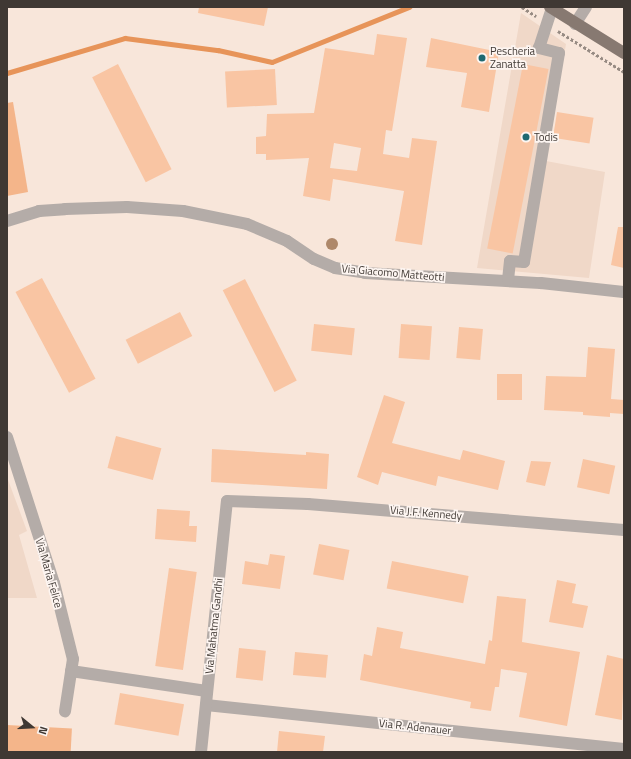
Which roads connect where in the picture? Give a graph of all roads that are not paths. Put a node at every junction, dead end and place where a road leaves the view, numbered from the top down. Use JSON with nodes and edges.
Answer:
{"nodes":[{"id":1,"x":586,"y":7,"type":"edge"},
{"id":2,"x":551,"y":8,"type":"edge"},
{"id":3,"x":576,"y":24,"type":"junction"},
{"id":4,"x":624,"y":53,"type":"edge"},
{"id":5,"x":7,"y":221,"type":"edge"},
{"id":6,"x":508,"y":280,"type":"junction"},
{"id":7,"x":624,"y":292,"type":"edge"},
{"id":8,"x":7,"y":437,"type":"edge"},
{"id":9,"x":227,"y":501,"type":"joint"},
{"id":10,"x":624,"y":530,"type":"edge"},
{"id":11,"x":71,"y":671,"type":"junction"},
{"id":12,"x":208,"y":691,"type":"junction"},
{"id":13,"x":206,"y":704,"type":"junction"},
{"id":14,"x":65,"y":711,"type":"dead end"},
{"id":15,"x":624,"y":749,"type":"edge"},
{"id":16,"x":201,"y":752,"type":"edge"}],
"edges":[{"from":1,"to":3,"type":"street"},
{"from":2,"to":3,"type":"main road"},
{"from":2,"to":6,"type":"street"},
{"from":3,"to":4,"type":"main road"},
{"from":5,"to":6,"type":"street","name":"Via Giacomo Matteotti"},
{"from":6,"to":7,"type":"street","name":"Via Giacomo Matteotti"},
{"from":8,"to":11,"type":"street","name":"Via Maria Felice"},
{"from":9,"to":10,"type":"street","name":"Via J.F. Kennedy"},
{"from":9,"to":12,"type":"street","name":"Via Mahatma Gandhi"},
{"from":11,"to":12,"type":"street"},
{"from":11,"to":14,"type":"street","name":"Via Maria Felice"},
{"from":12,"to":13,"type":"street","name":"Via Mahatma Gandhi"},
{"from":13,"to":15,"type":"street","name":"Via R. Adenauer"},
{"from":13,"to":16,"type":"street","name":"Via Mahatma Gandhi"}]}
